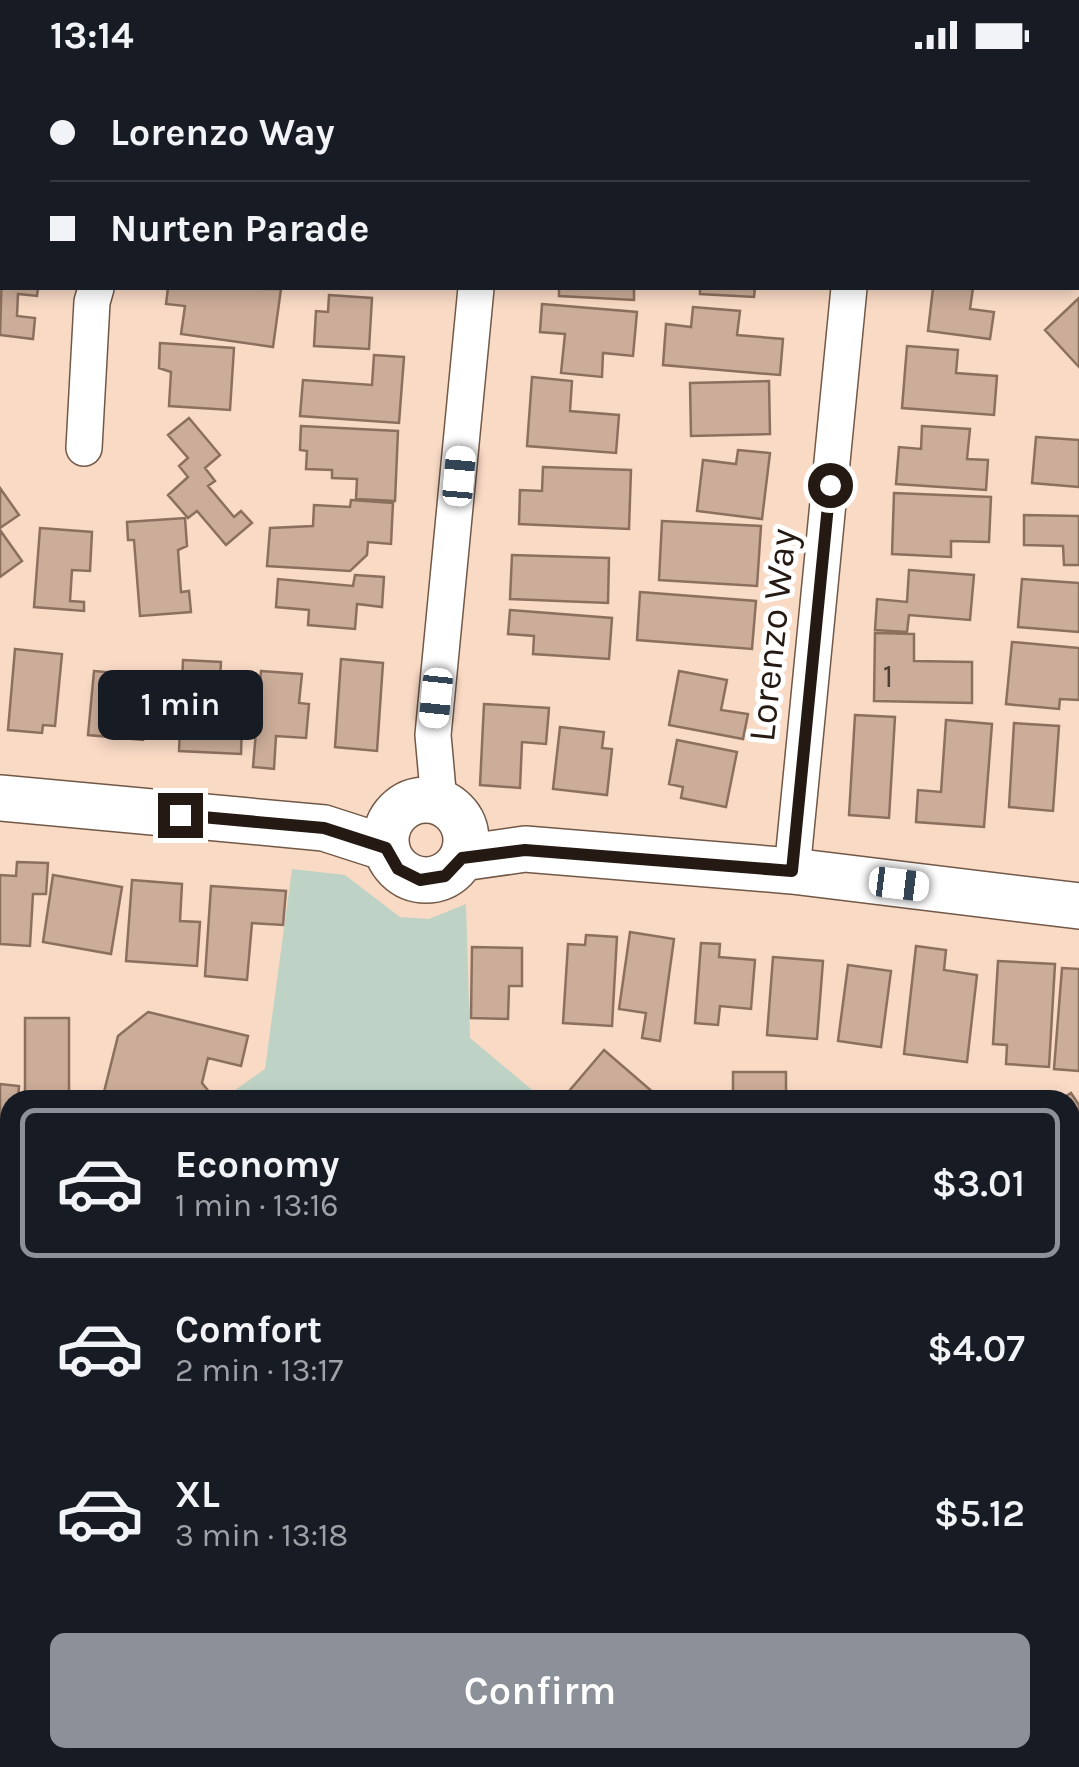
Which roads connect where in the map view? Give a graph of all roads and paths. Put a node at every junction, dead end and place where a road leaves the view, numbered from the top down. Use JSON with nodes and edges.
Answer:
{"nodes":[{"id":1,"x":95,"y":290,"type":"edge"},
{"id":2,"x":476,"y":290,"type":"edge"},
{"id":3,"x":849,"y":290,"type":"edge"},
{"id":4,"x":84,"y":448,"type":"dead end"},
{"id":5,"x":0,"y":798,"type":"edge"},
{"id":6,"x":426,"y":825,"type":"junction"},
{"id":7,"x":792,"y":871,"type":"junction"},
{"id":8,"x":1079,"y":906,"type":"edge"}],
"edges":[{"from":1,"to":4,"type":"street"},
{"from":2,"to":6,"type":"street"},
{"from":3,"to":7,"type":"street","name":"Lorenzo Way"},
{"from":5,"to":6,"type":"street"},
{"from":6,"to":7,"type":"street"},
{"from":7,"to":8,"type":"street"}]}
